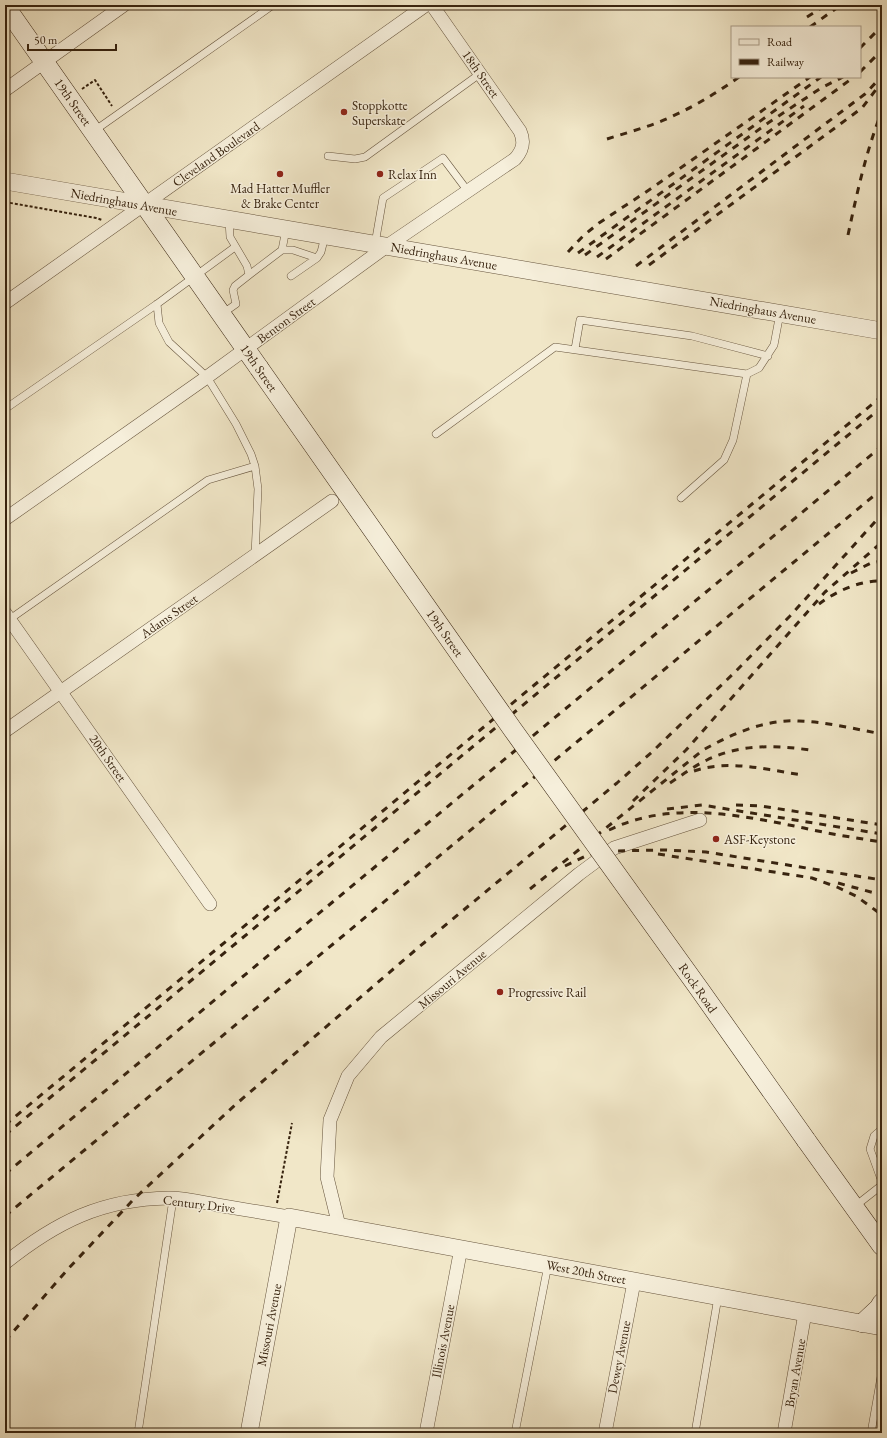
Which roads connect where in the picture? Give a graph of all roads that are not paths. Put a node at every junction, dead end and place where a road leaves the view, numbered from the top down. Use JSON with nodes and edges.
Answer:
{"nodes":[{"id":1,"x":124,"y":5,"type":"edge"},
{"id":2,"x":273,"y":5,"type":"edge"},
{"id":3,"x":426,"y":5,"type":"edge"},
{"id":4,"x":432,"y":5,"type":"edge"},
{"id":5,"x":5,"y":6,"type":"edge"},
{"id":6,"x":44,"y":62,"type":"junction"},
{"id":7,"x":481,"y":73,"type":"junction"},
{"id":8,"x":5,"y":90,"type":"edge"},
{"id":9,"x":94,"y":132,"type":"junction"},
{"id":10,"x":523,"y":145,"type":"joint"},
{"id":11,"x":328,"y":156,"type":"dead end"},
{"id":12,"x":5,"y":181,"type":"edge"},
{"id":13,"x":467,"y":190,"type":"junction"},
{"id":14,"x":144,"y":205,"type":"junction"},
{"id":15,"x":228,"y":219,"type":"junction"},
{"id":16,"x":286,"y":229,"type":"junction"},
{"id":17,"x":325,"y":236,"type":"junction"},
{"id":18,"x":381,"y":245,"type":"junction"},
{"id":19,"x":235,"y":247,"type":"junction"},
{"id":20,"x":282,"y":250,"type":"junction"},
{"id":21,"x":318,"y":258,"type":"junction"},
{"id":22,"x":249,"y":275,"type":"junction"},
{"id":23,"x":291,"y":276,"type":"dead end"},
{"id":24,"x":195,"y":277,"type":"junction"},
{"id":25,"x":5,"y":303,"type":"edge"},
{"id":26,"x":157,"y":304,"type":"junction"},
{"id":27,"x":780,"y":313,"type":"junction"},
{"id":28,"x":222,"y":314,"type":"junction"},
{"id":29,"x":880,"y":329,"type":"edge"},
{"id":30,"x":246,"y":349,"type":"junction"},
{"id":31,"x":575,"y":349,"type":"junction"},
{"id":32,"x":768,"y":356,"type":"junction"},
{"id":33,"x":747,"y":374,"type":"junction"},
{"id":34,"x":208,"y":377,"type":"junction"},
{"id":35,"x":5,"y":409,"type":"edge"},
{"id":36,"x":436,"y":434,"type":"dead end"},
{"id":37,"x":255,"y":466,"type":"junction"},
{"id":38,"x":681,"y":498,"type":"dead end"},
{"id":39,"x":332,"y":501,"type":"dead end"},
{"id":40,"x":5,"y":518,"type":"edge"},
{"id":41,"x":255,"y":555,"type":"junction"},
{"id":42,"x":7,"y":616,"type":"edge"},
{"id":43,"x":61,"y":691,"type":"junction"},
{"id":44,"x":513,"y":730,"type":"joint"},
{"id":45,"x":5,"y":731,"type":"edge"},
{"id":46,"x":700,"y":820,"type":"dead end"},
{"id":47,"x":210,"y":904,"type":"dead end"},
{"id":48,"x":882,"y":1129,"type":"edge"},
{"id":49,"x":882,"y":1183,"type":"edge"},
{"id":50,"x":173,"y":1198,"type":"junction"},
{"id":51,"x":854,"y":1207,"type":"junction"},
{"id":52,"x":282,"y":1216,"type":"junction"},
{"id":53,"x":339,"y":1226,"type":"junction"},
{"id":54,"x":882,"y":1246,"type":"edge"},
{"id":55,"x":461,"y":1248,"type":"junction"},
{"id":56,"x":5,"y":1263,"type":"edge"},
{"id":57,"x":548,"y":1265,"type":"junction"},
{"id":58,"x":634,"y":1282,"type":"junction"},
{"id":59,"x":718,"y":1297,"type":"junction"},
{"id":60,"x":882,"y":1303,"type":"edge"},
{"id":61,"x":805,"y":1313,"type":"junction"},
{"id":62,"x":863,"y":1323,"type":"junction"},
{"id":63,"x":882,"y":1326,"type":"edge"},
{"id":64,"x":882,"y":1371,"type":"edge"},
{"id":65,"x":138,"y":1433,"type":"edge"},
{"id":66,"x":249,"y":1433,"type":"edge"},
{"id":67,"x":426,"y":1433,"type":"edge"},
{"id":68,"x":515,"y":1433,"type":"edge"},
{"id":69,"x":605,"y":1433,"type":"edge"},
{"id":70,"x":694,"y":1433,"type":"edge"},
{"id":71,"x":784,"y":1433,"type":"edge"},
{"id":72,"x":871,"y":1433,"type":"edge"}],
"edges":[{"from":1,"to":6,"type":"street"},
{"from":2,"to":9,"type":"lane"},
{"from":3,"to":14,"type":"street","name":"Cleveland Boulevard"},
{"from":4,"to":7,"type":"street","name":"18th Street"},
{"from":5,"to":6,"type":"main road","name":"19th Street"},
{"from":6,"to":8,"type":"street"},
{"from":6,"to":9,"type":"main road","name":"19th Street"},
{"from":7,"to":10,"type":"street","name":"18th Street"},
{"from":7,"to":11,"type":"lane"},
{"from":9,"to":14,"type":"main road","name":"19th Street"},
{"from":10,"to":13,"type":"street","name":"Benton Street"},
{"from":12,"to":14,"type":"street","name":"Niedringhaus Avenue"},
{"from":13,"to":18,"type":"street","name":"Benton Street"},
{"from":13,"to":18,"type":"lane"},
{"from":14,"to":15,"type":"street","name":"Niedringhaus Avenue"},
{"from":14,"to":24,"type":"main road","name":"19th Street"},
{"from":14,"to":25,"type":"street","name":"Cleveland Boulevard"},
{"from":15,"to":16,"type":"street","name":"Niedringhaus Avenue"},
{"from":15,"to":19,"type":"lane"},
{"from":16,"to":17,"type":"street","name":"Niedringhaus Avenue"},
{"from":16,"to":20,"type":"lane"},
{"from":17,"to":18,"type":"street","name":"Niedringhaus Avenue"},
{"from":17,"to":21,"type":"lane"},
{"from":18,"to":27,"type":"street","name":"Niedringhaus Avenue"},
{"from":18,"to":30,"type":"street","name":"Benton Street"},
{"from":19,"to":22,"type":"lane"},
{"from":19,"to":24,"type":"lane"},
{"from":20,"to":21,"type":"lane"},
{"from":20,"to":22,"type":"lane"},
{"from":21,"to":23,"type":"lane"},
{"from":22,"to":28,"type":"lane"},
{"from":24,"to":26,"type":"lane"},
{"from":24,"to":28,"type":"main road","name":"19th Street"},
{"from":26,"to":34,"type":"lane"},
{"from":26,"to":35,"type":"lane"},
{"from":27,"to":29,"type":"street","name":"Niedringhaus Avenue"},
{"from":27,"to":32,"type":"lane"},
{"from":28,"to":30,"type":"main road","name":"19th Street"},
{"from":30,"to":34,"type":"street","name":"Benton Street"},
{"from":30,"to":44,"type":"main road","name":"19th Street","bridge":true},
{"from":31,"to":32,"type":"lane"},
{"from":31,"to":33,"type":"lane"},
{"from":31,"to":36,"type":"lane"},
{"from":32,"to":33,"type":"lane"},
{"from":33,"to":38,"type":"lane"},
{"from":34,"to":37,"type":"lane"},
{"from":34,"to":40,"type":"street","name":"Benton Street"},
{"from":37,"to":41,"type":"lane"},
{"from":37,"to":42,"type":"lane"},
{"from":39,"to":41,"type":"street","name":"Adams Street"},
{"from":41,"to":43,"type":"street","name":"Adams Street"},
{"from":42,"to":43,"type":"street","name":"20th Street"},
{"from":43,"to":45,"type":"street","name":"Adams Street"},
{"from":43,"to":47,"type":"street","name":"20th Street"},
{"from":44,"to":51,"type":"main road","name":"Rock Road","bridge":true},
{"from":46,"to":53,"type":"street","name":"Missouri Avenue"},
{"from":48,"to":49,"type":"lane"},
{"from":49,"to":51,"type":"lane"},
{"from":50,"to":52,"type":"street","name":"Century Drive"},
{"from":50,"to":56,"type":"street","name":"Century Drive"},
{"from":50,"to":65,"type":"lane"},
{"from":51,"to":54,"type":"main road","name":"Rock Road"},
{"from":52,"to":53,"type":"street","name":"West 20th Street"},
{"from":52,"to":66,"type":"street","name":"Missouri Avenue"},
{"from":53,"to":55,"type":"street","name":"West 20th Street"},
{"from":55,"to":57,"type":"street","name":"West 20th Street"},
{"from":55,"to":67,"type":"street","name":"Illinois Avenue"},
{"from":57,"to":58,"type":"street","name":"West 20th Street"},
{"from":57,"to":68,"type":"lane"},
{"from":58,"to":59,"type":"street","name":"West 20th Street"},
{"from":58,"to":69,"type":"street","name":"Dewey Avenue"},
{"from":59,"to":61,"type":"street","name":"West 20th Street"},
{"from":59,"to":70,"type":"lane"},
{"from":60,"to":62,"type":"main road"},
{"from":61,"to":62,"type":"street","name":"West 20th Street"},
{"from":61,"to":71,"type":"street","name":"Bryan Avenue"},
{"from":62,"to":63,"type":"street","name":"West 20th Street"},
{"from":64,"to":72,"type":"lane"}]}
